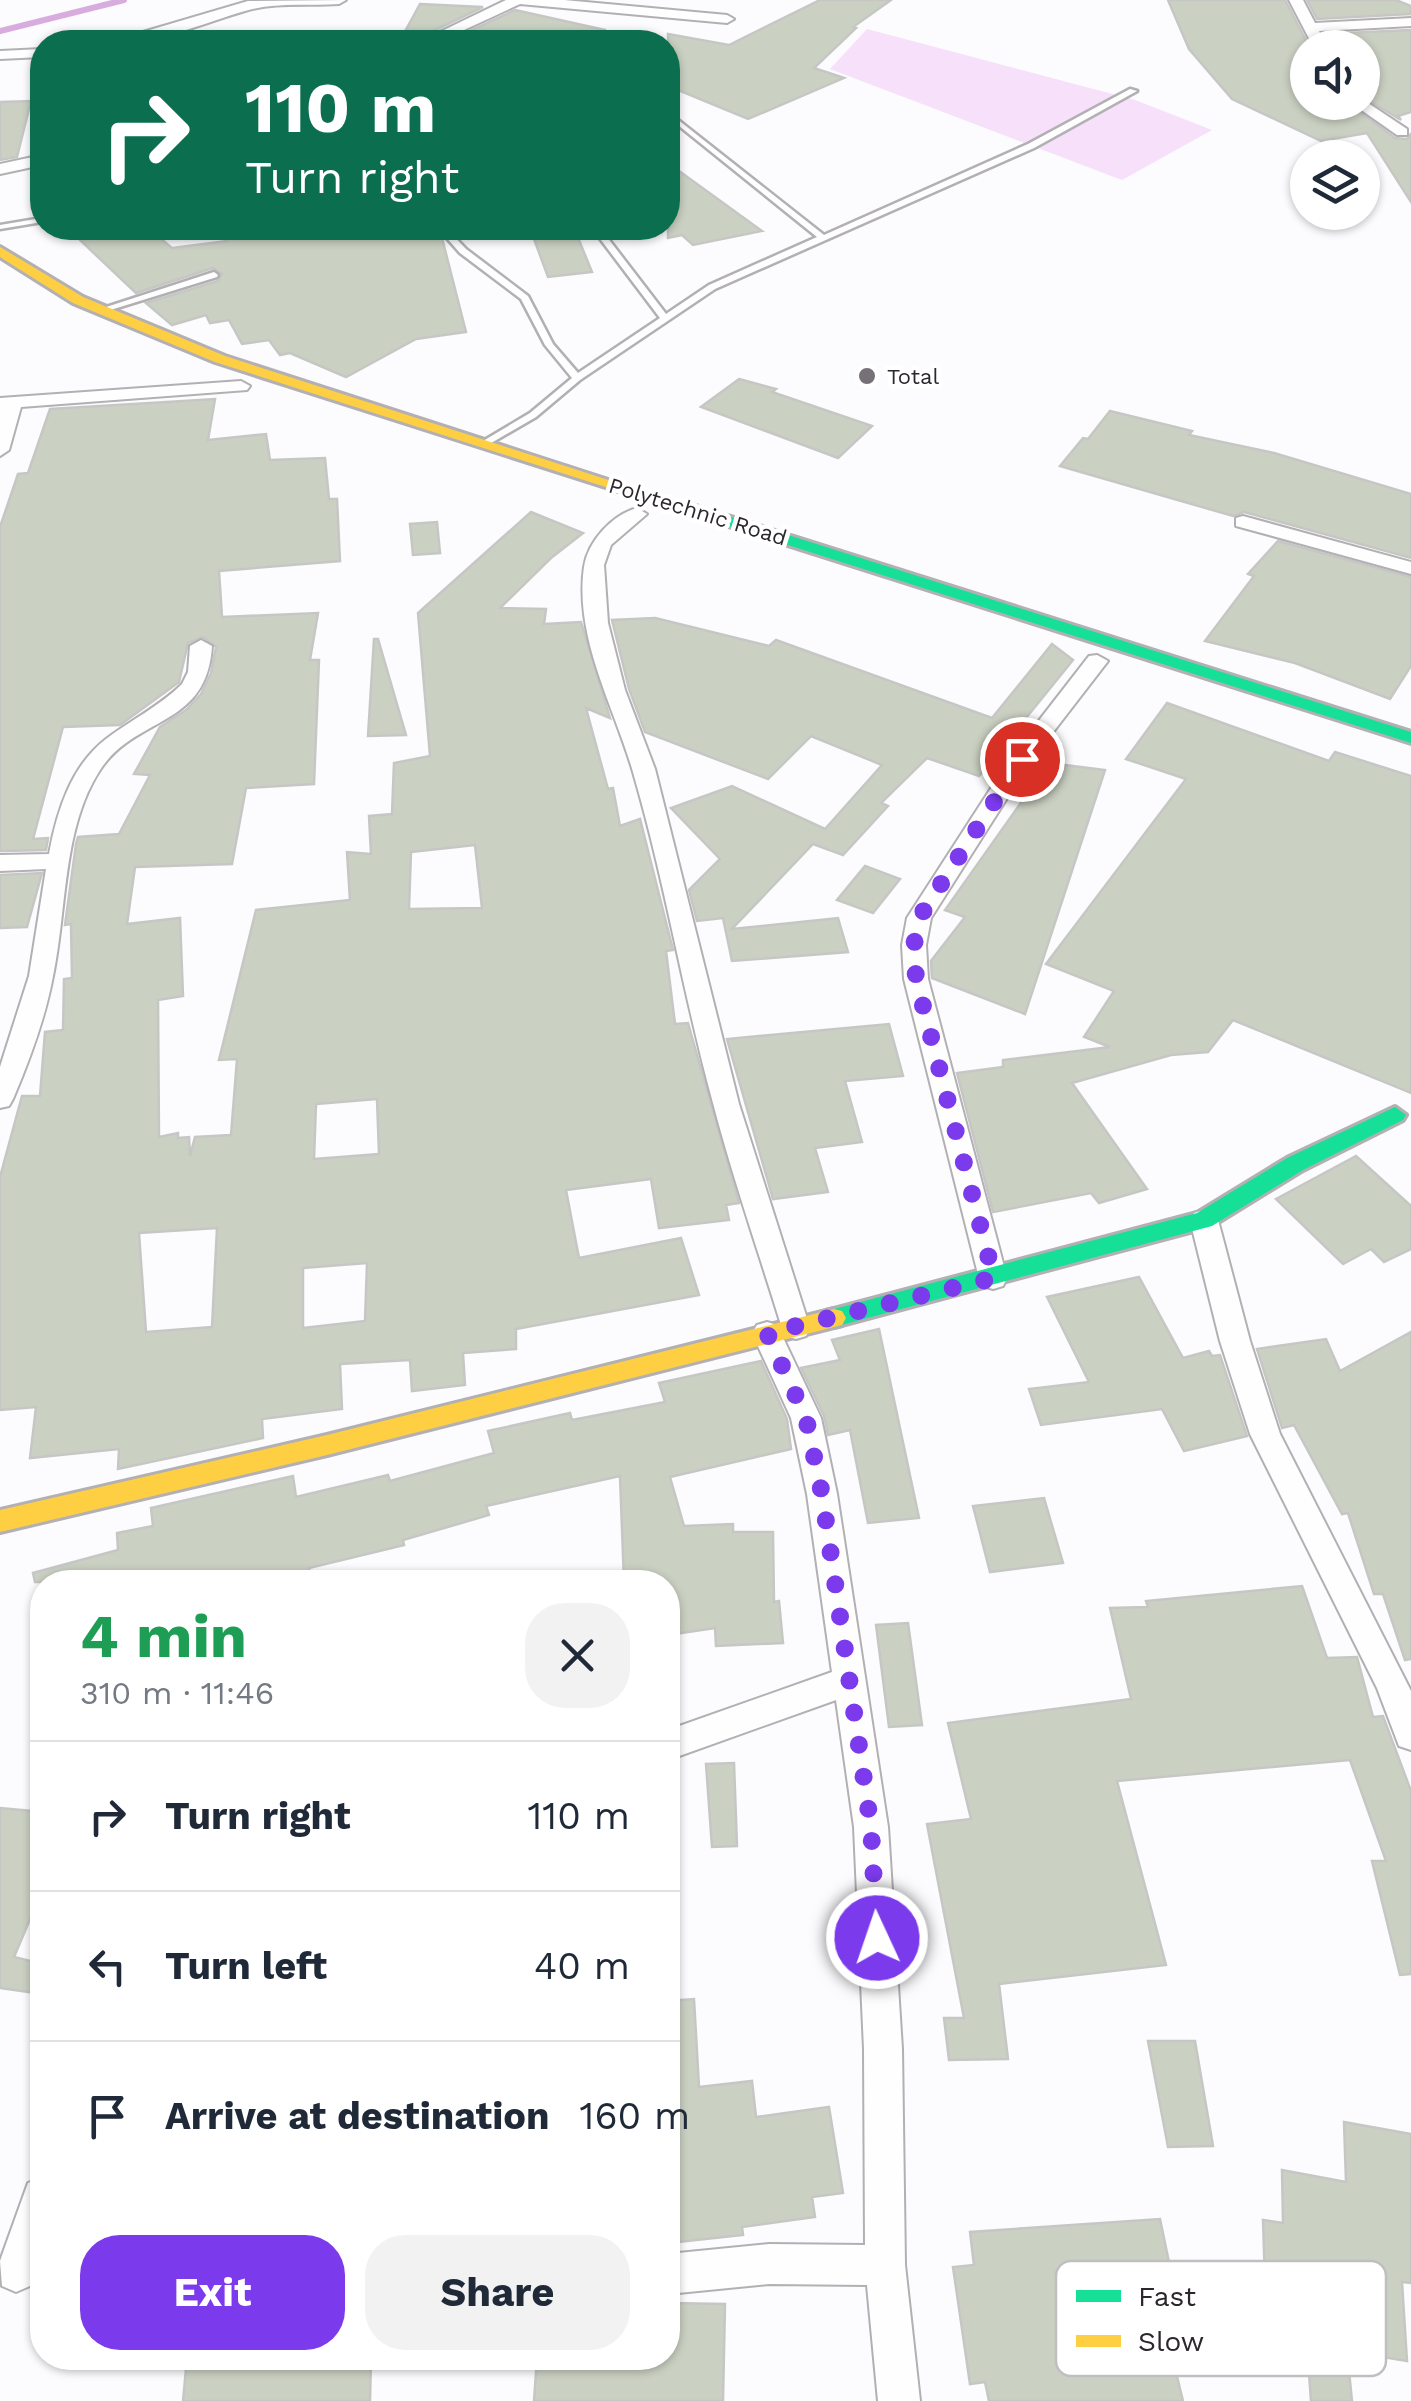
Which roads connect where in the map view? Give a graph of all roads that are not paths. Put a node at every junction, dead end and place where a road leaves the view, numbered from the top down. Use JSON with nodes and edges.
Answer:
{"nodes":[{"id":1,"x":240,"y":0,"type":"edge"},
{"id":2,"x":340,"y":0,"type":"edge"},
{"id":3,"x":521,"y":0,"type":"edge"},
{"id":4,"x":1296,"y":0,"type":"edge"},
{"id":5,"x":226,"y":12,"type":"junction"},
{"id":6,"x":727,"y":19,"type":"dead end"},
{"id":7,"x":1411,"y":22,"type":"edge"},
{"id":8,"x":1311,"y":27,"type":"junction"},
{"id":9,"x":170,"y":30,"type":"edge"},
{"id":10,"x":461,"y":30,"type":"edge"},
{"id":11,"x":1312,"y":30,"type":"edge"},
{"id":12,"x":30,"y":54,"type":"edge"},
{"id":13,"x":0,"y":55,"type":"edge"},
{"id":14,"x":1133,"y":90,"type":"dead end"},
{"id":15,"x":1380,"y":117,"type":"edge"},
{"id":16,"x":680,"y":124,"type":"edge"},
{"id":17,"x":1402,"y":132,"type":"dead end"},
{"id":18,"x":30,"y":162,"type":"edge"},
{"id":19,"x":0,"y":168,"type":"edge"},
{"id":20,"x":30,"y":222,"type":"edge"},
{"id":21,"x":0,"y":228,"type":"edge"},
{"id":22,"x":823,"y":238,"type":"junction"},
{"id":23,"x":453,"y":240,"type":"edge"},
{"id":24,"x":605,"y":240,"type":"edge"},
{"id":25,"x":0,"y":250,"type":"edge"},
{"id":26,"x":214,"y":275,"type":"dead end"},
{"id":27,"x":45,"y":308,"type":"dead end"},
{"id":28,"x":100,"y":310,"type":"junction"},
{"id":29,"x":663,"y":318,"type":"junction"},
{"id":30,"x":78,"y":325,"type":"dead end"},
{"id":31,"x":164,"y":361,"type":"dead end"},
{"id":32,"x":577,"y":378,"type":"junction"},
{"id":33,"x":241,"y":386,"type":"junction"},
{"id":34,"x":6,"y":402,"type":"edge"},
{"id":35,"x":482,"y":444,"type":"junction"},
{"id":36,"x":0,"y":450,"type":"edge"},
{"id":37,"x":636,"y":514,"type":"junction"},
{"id":38,"x":1243,"y":522,"type":"dead end"},
{"id":39,"x":1411,"y":568,"type":"edge"},
{"id":40,"x":813,"y":573,"type":"dead end"},
{"id":41,"x":886,"y":596,"type":"dead end"},
{"id":42,"x":201,"y":646,"type":"dead end"},
{"id":43,"x":1097,"y":661,"type":"junction"},
{"id":44,"x":1411,"y":738,"type":"edge"},
{"id":45,"x":1411,"y":758,"type":"edge"},
{"id":46,"x":58,"y":861,"type":"junction"},
{"id":47,"x":0,"y":863,"type":"edge"},
{"id":48,"x":0,"y":1099,"type":"edge"},
{"id":49,"x":1395,"y":1115,"type":"dead end"},
{"id":50,"x":1204,"y":1220,"type":"junction"},
{"id":51,"x":994,"y":1278,"type":"junction"},
{"id":52,"x":781,"y":1330,"type":"junction"},
{"id":53,"x":0,"y":1520,"type":"edge"},
{"id":54,"x":850,"y":1680,"type":"junction"},
{"id":55,"x":1411,"y":1735,"type":"edge"},
{"id":56,"x":680,"y":1741,"type":"edge"},
{"id":57,"x":30,"y":2240,"type":"edge"},
{"id":58,"x":886,"y":2266,"type":"junction"},
{"id":59,"x":680,"y":2273,"type":"edge"},
{"id":60,"x":20,"y":2276,"type":"edge"},
{"id":61,"x":899,"y":2401,"type":"edge"}],
"edges":[{"from":1,"to":5,"type":"street"},
{"from":2,"to":5,"type":"street"},
{"from":3,"to":6,"type":"street"},
{"from":3,"to":10,"type":"street"},
{"from":4,"to":8,"type":"street"},
{"from":5,"to":9,"type":"street"},
{"from":7,"to":8,"type":"street"},
{"from":8,"to":11,"type":"street"},
{"from":12,"to":13,"type":"street"},
{"from":14,"to":22,"type":"lane"},
{"from":15,"to":17,"type":"street"},
{"from":16,"to":22,"type":"lane"},
{"from":18,"to":19,"type":"street"},
{"from":20,"to":21,"type":"lane"},
{"from":22,"to":29,"type":"lane"},
{"from":23,"to":32,"type":"lane"},
{"from":24,"to":29,"type":"lane"},
{"from":25,"to":28,"type":"main road","name":"Polytechnic Road"},
{"from":26,"to":28,"type":"lane"},
{"from":27,"to":30,"type":"main road"},
{"from":28,"to":35,"type":"main road","name":"Polytechnic Road"},
{"from":29,"to":32,"type":"lane"},
{"from":31,"to":33,"type":"main road","name":"Polytechnic Road"},
{"from":32,"to":35,"type":"lane"},
{"from":33,"to":34,"type":"street"},
{"from":33,"to":37,"type":"main road","name":"Polytechnic Road"},
{"from":34,"to":36,"type":"street"},
{"from":35,"to":44,"type":"main road","name":"Polytechnic Road"},
{"from":37,"to":40,"type":"main road","name":"Polytechnic Road"},
{"from":37,"to":52,"type":"street"},
{"from":38,"to":39,"type":"street"},
{"from":41,"to":43,"type":"main road"},
{"from":42,"to":46,"type":"street"},
{"from":43,"to":45,"type":"main road"},
{"from":43,"to":51,"type":"street"},
{"from":46,"to":47,"type":"street"},
{"from":46,"to":48,"type":"street"},
{"from":49,"to":50,"type":"main road"},
{"from":50,"to":51,"type":"main road"},
{"from":50,"to":55,"type":"street"},
{"from":51,"to":52,"type":"main road"},
{"from":52,"to":53,"type":"main road"},
{"from":52,"to":54,"type":"street"},
{"from":54,"to":56,"type":"street"},
{"from":54,"to":58,"type":"street"},
{"from":57,"to":60,"type":"street"},
{"from":58,"to":59,"type":"street"},
{"from":58,"to":61,"type":"street"}]}
